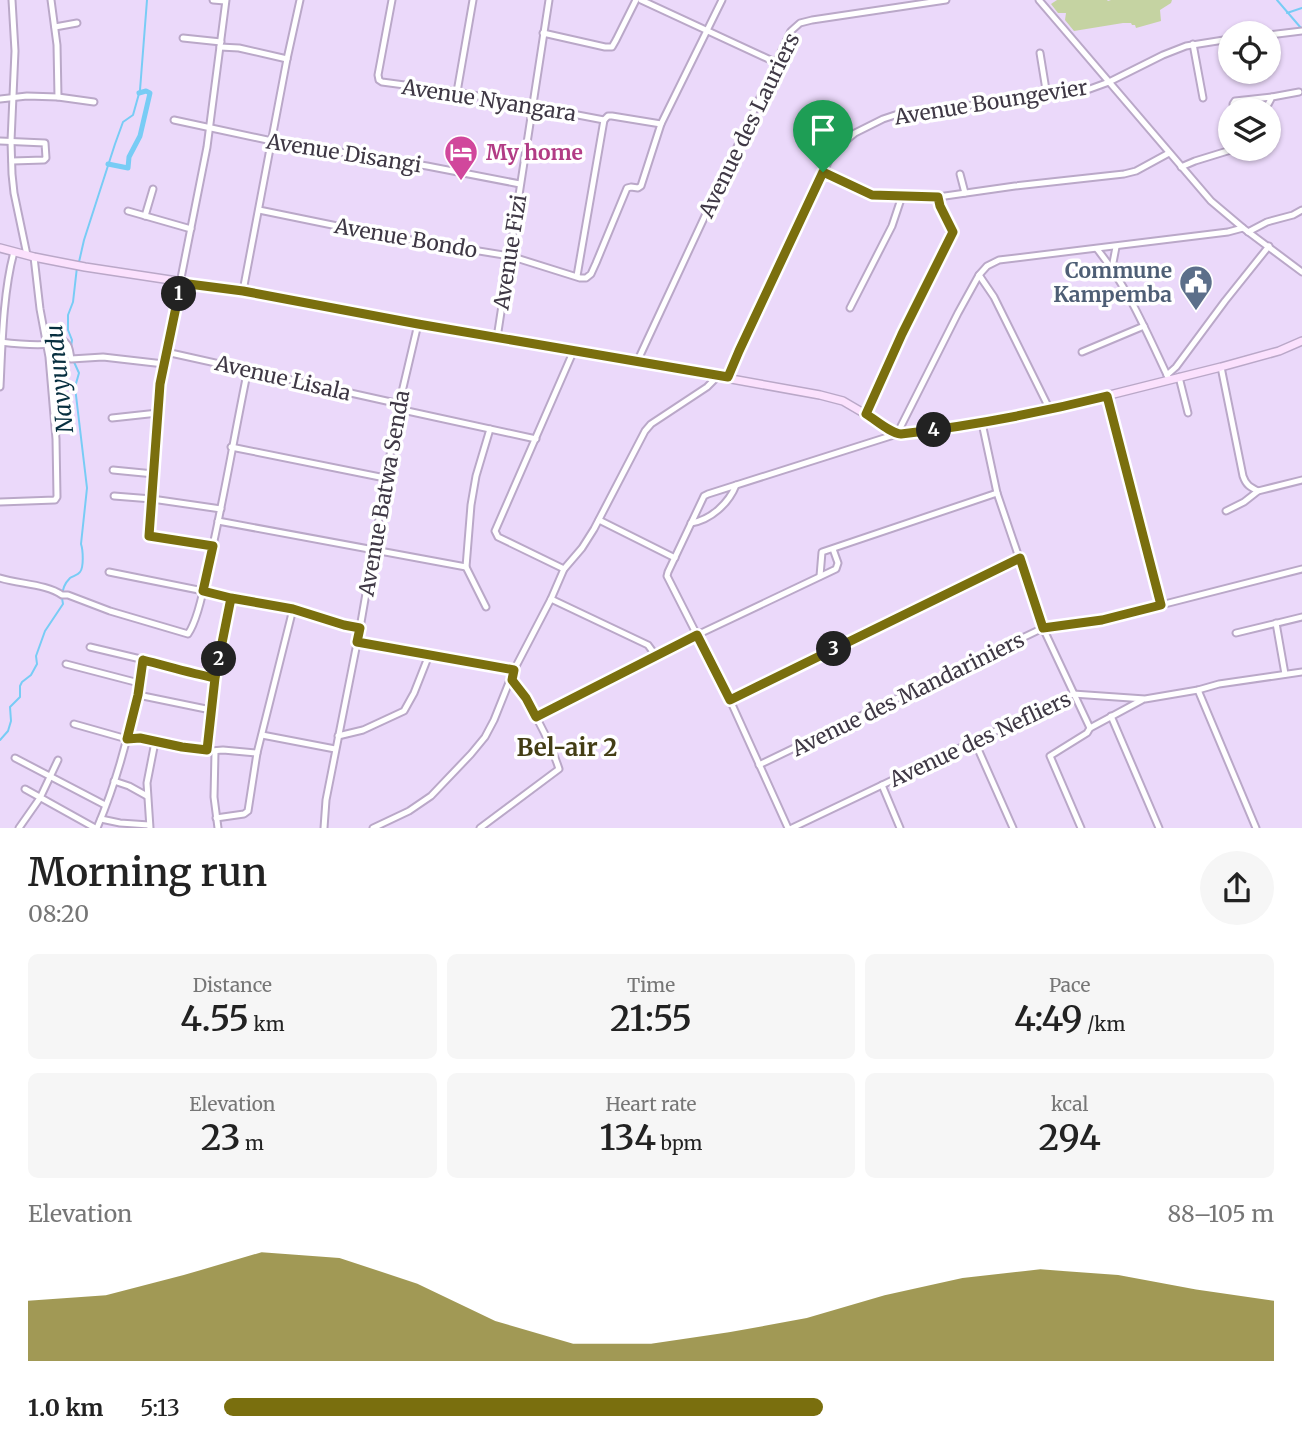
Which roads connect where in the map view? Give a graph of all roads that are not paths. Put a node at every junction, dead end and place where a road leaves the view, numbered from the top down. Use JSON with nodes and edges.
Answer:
{"nodes":[{"id":1,"x":12,"y":0,"type":"edge"},
{"id":2,"x":51,"y":0,"type":"edge"},
{"id":3,"x":213,"y":0,"type":"edge"},
{"id":4,"x":226,"y":0,"type":"edge"},
{"id":5,"x":300,"y":0,"type":"edge"},
{"id":6,"x":391,"y":0,"type":"edge"},
{"id":7,"x":473,"y":0,"type":"edge"},
{"id":8,"x":549,"y":0,"type":"edge"},
{"id":9,"x":636,"y":0,"type":"edge"},
{"id":10,"x":641,"y":0,"type":"edge"},
{"id":11,"x":722,"y":0,"type":"edge"},
{"id":12,"x":946,"y":0,"type":"edge"},
{"id":13,"x":1039,"y":0,"type":"edge"},
{"id":14,"x":77,"y":23,"type":"dead end"},
{"id":15,"x":55,"y":27,"type":"junction"},
{"id":16,"x":707,"y":31,"type":"junction"},
{"id":17,"x":1301,"y":31,"type":"edge"},
{"id":18,"x":543,"y":33,"type":"junction"},
{"id":19,"x":1281,"y":34,"type":"edge"},
{"id":20,"x":183,"y":38,"type":"dead end"},
{"id":21,"x":1218,"y":41,"type":"edge"},
{"id":22,"x":220,"y":44,"type":"junction"},
{"id":23,"x":1193,"y":44,"type":"junction"},
{"id":24,"x":1040,"y":53,"type":"dead end"},
{"id":25,"x":287,"y":59,"type":"junction"},
{"id":26,"x":777,"y":63,"type":"junction"},
{"id":27,"x":1109,"y":82,"type":"junction"},
{"id":28,"x":457,"y":92,"type":"junction"},
{"id":29,"x":1299,"y":92,"type":"dead end"},
{"id":30,"x":1047,"y":96,"type":"junction"},
{"id":31,"x":58,"y":97,"type":"junction"},
{"id":32,"x":1272,"y":97,"type":"joint"},
{"id":33,"x":14,"y":98,"type":"junction"},
{"id":34,"x":1203,"y":98,"type":"dead end"},
{"id":35,"x":1263,"y":98,"type":"edge"},
{"id":36,"x":0,"y":100,"type":"edge"},
{"id":37,"x":94,"y":102,"type":"dead end"},
{"id":38,"x":533,"y":106,"type":"junction"},
{"id":39,"x":174,"y":120,"type":"dead end"},
{"id":40,"x":604,"y":120,"type":"junction"},
{"id":41,"x":662,"y":124,"type":"junction"},
{"id":42,"x":209,"y":128,"type":"junction"},
{"id":43,"x":0,"y":141,"type":"edge"},
{"id":44,"x":12,"y":141,"type":"junction"},
{"id":45,"x":272,"y":141,"type":"junction"},
{"id":46,"x":1169,"y":153,"type":"junction"},
{"id":47,"x":1218,"y":154,"type":"edge"},
{"id":48,"x":12,"y":161,"type":"junction"},
{"id":49,"x":1181,"y":167,"type":"junction"},
{"id":50,"x":823,"y":172,"type":"junction"},
{"id":51,"x":960,"y":174,"type":"dead end"},
{"id":52,"x":520,"y":184,"type":"junction"},
{"id":53,"x":152,"y":189,"type":"dead end"},
{"id":54,"x":965,"y":193,"type":"junction"},
{"id":55,"x":902,"y":196,"type":"junction"},
{"id":56,"x":938,"y":197,"type":"junction"},
{"id":57,"x":259,"y":210,"type":"junction"},
{"id":58,"x":1302,"y":210,"type":"edge"},
{"id":59,"x":128,"y":211,"type":"dead end"},
{"id":60,"x":145,"y":216,"type":"junction"},
{"id":61,"x":191,"y":229,"type":"junction"},
{"id":62,"x":1246,"y":230,"type":"junction"},
{"id":63,"x":1269,"y":246,"type":"junction"},
{"id":64,"x":1116,"y":247,"type":"junction"},
{"id":65,"x":0,"y":248,"type":"edge"},
{"id":66,"x":1097,"y":249,"type":"junction"},
{"id":67,"x":14,"y":252,"type":"junction"},
{"id":68,"x":30,"y":256,"type":"junction"},
{"id":69,"x":509,"y":256,"type":"junction"},
{"id":70,"x":1112,"y":268,"type":"junction"},
{"id":71,"x":1302,"y":272,"type":"edge"},
{"id":72,"x":979,"y":275,"type":"junction"},
{"id":73,"x":577,"y":276,"type":"junction"},
{"id":74,"x":181,"y":283,"type":"junction"},
{"id":75,"x":243,"y":291,"type":"junction"},
{"id":76,"x":3,"y":301,"type":"edge"},
{"id":77,"x":850,"y":308,"type":"dead end"},
{"id":78,"x":418,"y":324,"type":"junction"},
{"id":79,"x":1144,"y":326,"type":"junction"},
{"id":80,"x":497,"y":338,"type":"junction"},
{"id":81,"x":1302,"y":341,"type":"edge"},
{"id":82,"x":2,"y":343,"type":"edge"},
{"id":83,"x":46,"y":344,"type":"junction"},
{"id":84,"x":574,"y":350,"type":"junction"},
{"id":85,"x":166,"y":352,"type":"junction"},
{"id":86,"x":1082,"y":352,"type":"dead end"},
{"id":87,"x":637,"y":362,"type":"junction"},
{"id":88,"x":164,"y":364,"type":"junction"},
{"id":89,"x":1221,"y":367,"type":"junction"},
{"id":90,"x":248,"y":369,"type":"junction"},
{"id":91,"x":718,"y":376,"type":"junction"},
{"id":92,"x":728,"y":377,"type":"junction"},
{"id":93,"x":1168,"y":377,"type":"junction"},
{"id":94,"x":1179,"y":377,"type":"junction"},
{"id":95,"x":0,"y":387,"type":"edge"},
{"id":96,"x":1107,"y":396,"type":"junction"},
{"id":97,"x":399,"y":406,"type":"junction"},
{"id":98,"x":1050,"y":410,"type":"junction"},
{"id":99,"x":158,"y":413,"type":"junction"},
{"id":100,"x":1188,"y":413,"type":"dead end"},
{"id":101,"x":866,"y":414,"type":"junction"},
{"id":102,"x":112,"y":418,"type":"dead end"},
{"id":103,"x":982,"y":423,"type":"junction"},
{"id":104,"x":490,"y":429,"type":"junction"},
{"id":105,"x":897,"y":434,"type":"junction"},
{"id":106,"x":536,"y":439,"type":"junction"},
{"id":107,"x":231,"y":447,"type":"junction"},
{"id":108,"x":113,"y":470,"type":"dead end"},
{"id":109,"x":154,"y":474,"type":"junction"},
{"id":110,"x":386,"y":478,"type":"junction"},
{"id":111,"x":1302,"y":480,"type":"edge"},
{"id":112,"x":736,"y":485,"type":"junction"},
{"id":113,"x":1258,"y":491,"type":"junction"},
{"id":114,"x":997,"y":493,"type":"junction"},
{"id":115,"x":114,"y":496,"type":"dead end"},
{"id":116,"x":152,"y":499,"type":"junction"},
{"id":117,"x":0,"y":502,"type":"edge"},
{"id":118,"x":221,"y":509,"type":"junction"},
{"id":119,"x":1226,"y":511,"type":"dead end"},
{"id":120,"x":599,"y":520,"type":"junction"},
{"id":121,"x":218,"y":522,"type":"junction"},
{"id":122,"x":691,"y":523,"type":"junction"},
{"id":123,"x":213,"y":546,"type":"junction"},
{"id":124,"x":373,"y":549,"type":"junction"},
{"id":125,"x":833,"y":549,"type":"junction"},
{"id":126,"x":675,"y":558,"type":"junction"},
{"id":127,"x":1020,"y":558,"type":"junction"},
{"id":128,"x":466,"y":567,"type":"junction"},
{"id":129,"x":564,"y":569,"type":"junction"},
{"id":130,"x":1302,"y":569,"type":"edge"},
{"id":131,"x":109,"y":572,"type":"dead end"},
{"id":132,"x":820,"y":576,"type":"junction"},
{"id":133,"x":0,"y":579,"type":"edge"},
{"id":134,"x":203,"y":591,"type":"junction"},
{"id":135,"x":231,"y":598,"type":"junction"},
{"id":136,"x":551,"y":599,"type":"junction"},
{"id":137,"x":1161,"y":605,"type":"junction"},
{"id":138,"x":486,"y":607,"type":"dead end"},
{"id":139,"x":293,"y":609,"type":"junction"},
{"id":140,"x":1302,"y":617,"type":"edge"},
{"id":141,"x":1276,"y":623,"type":"junction"},
{"id":142,"x":360,"y":628,"type":"junction"},
{"id":143,"x":1043,"y":628,"type":"junction"},
{"id":144,"x":1236,"y":633,"type":"dead end"},
{"id":145,"x":697,"y":635,"type":"junction"},
{"id":146,"x":357,"y":642,"type":"junction"},
{"id":147,"x":90,"y":648,"type":"dead end"},
{"id":148,"x":429,"y":655,"type":"junction"},
{"id":149,"x":656,"y":656,"type":"junction"},
{"id":150,"x":143,"y":660,"type":"junction"},
{"id":151,"x":66,"y":664,"type":"dead end"},
{"id":152,"x":514,"y":670,"type":"junction"},
{"id":153,"x":1285,"y":674,"type":"junction"},
{"id":154,"x":1302,"y":674,"type":"edge"},
{"id":155,"x":215,"y":678,"type":"junction"},
{"id":156,"x":512,"y":680,"type":"junction"},
{"id":157,"x":139,"y":683,"type":"junction"},
{"id":158,"x":1198,"y":690,"type":"junction"},
{"id":159,"x":1073,"y":694,"type":"junction"},
{"id":160,"x":138,"y":695,"type":"junction"},
{"id":161,"x":1145,"y":699,"type":"junction"},
{"id":162,"x":730,"y":700,"type":"junction"},
{"id":163,"x":211,"y":710,"type":"junction"},
{"id":164,"x":1111,"y":716,"type":"junction"},
{"id":165,"x":536,"y":717,"type":"junction"},
{"id":166,"x":74,"y":724,"type":"dead end"},
{"id":167,"x":1090,"y":728,"type":"junction"},
{"id":168,"x":262,"y":735,"type":"junction"},
{"id":169,"x":338,"y":736,"type":"junction"},
{"id":170,"x":127,"y":739,"type":"junction"},
{"id":171,"x":974,"y":740,"type":"junction"},
{"id":172,"x":155,"y":742,"type":"junction"},
{"id":173,"x":335,"y":749,"type":"junction"},
{"id":174,"x":207,"y":750,"type":"junction"},
{"id":175,"x":215,"y":752,"type":"junction"},
{"id":176,"x":257,"y":753,"type":"junction"},
{"id":177,"x":15,"y":758,"type":"dead end"},
{"id":178,"x":58,"y":760,"type":"dead end"},
{"id":179,"x":760,"y":765,"type":"junction"},
{"id":180,"x":50,"y":777,"type":"junction"},
{"id":181,"x":114,"y":781,"type":"junction"},
{"id":182,"x":882,"y":785,"type":"junction"},
{"id":183,"x":25,"y":789,"type":"dead end"},
{"id":184,"x":148,"y":796,"type":"junction"},
{"id":185,"x":40,"y":798,"type":"junction"},
{"id":186,"x":105,"y":805,"type":"junction"},
{"id":187,"x":216,"y":818,"type":"junction"},
{"id":188,"x":101,"y":819,"type":"junction"},
{"id":189,"x":149,"y":826,"type":"edge"},
{"id":190,"x":19,"y":828,"type":"edge"},
{"id":191,"x":96,"y":828,"type":"edge"},
{"id":192,"x":218,"y":828,"type":"edge"},
{"id":193,"x":324,"y":828,"type":"edge"},
{"id":194,"x":373,"y":828,"type":"edge"},
{"id":195,"x":480,"y":828,"type":"edge"},
{"id":196,"x":790,"y":828,"type":"edge"},
{"id":197,"x":900,"y":828,"type":"edge"},
{"id":198,"x":1013,"y":828,"type":"edge"},
{"id":199,"x":1081,"y":828,"type":"edge"},
{"id":200,"x":1158,"y":828,"type":"edge"},
{"id":201,"x":1256,"y":828,"type":"edge"}],
"edges":[{"from":1,"to":33,"type":"street"},
{"from":2,"to":15,"type":"street"},
{"from":3,"to":4,"type":"street"},
{"from":4,"to":22,"type":"street"},
{"from":5,"to":25,"type":"street"},
{"from":6,"to":28,"type":"street","name":"Avenue Nyangara"},
{"from":7,"to":28,"type":"street"},
{"from":8,"to":18,"type":"street","name":"Avenue Fizi"},
{"from":9,"to":18,"type":"street"},
{"from":10,"to":16,"type":"street"},
{"from":11,"to":16,"type":"street"},
{"from":12,"to":26,"type":"street","name":"Avenue des Lauriers"},
{"from":13,"to":27,"type":"street"},
{"from":14,"to":15,"type":"street"},
{"from":15,"to":31,"type":"street"},
{"from":16,"to":26,"type":"street"},
{"from":16,"to":41,"type":"street"},
{"from":17,"to":19,"type":"street"},
{"from":18,"to":38,"type":"street","name":"Avenue Fizi"},
{"from":20,"to":22,"type":"street"},
{"from":21,"to":23,"type":"street","name":"Avenue Boungevier"},
{"from":22,"to":25,"type":"street"},
{"from":22,"to":42,"type":"street"},
{"from":23,"to":27,"type":"street","name":"Avenue Boungevier"},
{"from":23,"to":34,"type":"street"},
{"from":24,"to":30,"type":"street"},
{"from":25,"to":45,"type":"street"},
{"from":26,"to":87,"type":"street","name":"Avenue des Lauriers"},
{"from":27,"to":30,"type":"street","name":"Avenue Boungevier"},
{"from":27,"to":46,"type":"street"},
{"from":28,"to":38,"type":"street","name":"Avenue Nyangara"},
{"from":29,"to":32,"type":"street"},
{"from":30,"to":50,"type":"street","name":"Avenue Boungevier"},
{"from":31,"to":33,"type":"street"},
{"from":31,"to":37,"type":"street"},
{"from":32,"to":35,"type":"street"},
{"from":33,"to":36,"type":"street"},
{"from":33,"to":44,"type":"street"},
{"from":38,"to":40,"type":"street","name":"Avenue Nyangara"},
{"from":38,"to":52,"type":"street","name":"Avenue Fizi"},
{"from":39,"to":42,"type":"street","name":"Avenue Disangi"},
{"from":40,"to":41,"type":"street","name":"Avenue Nyangara"},
{"from":40,"to":73,"type":"street"},
{"from":41,"to":73,"type":"street","name":"Avenue Bondo"},
{"from":42,"to":45,"type":"street","name":"Avenue Disangi"},
{"from":42,"to":61,"type":"street"},
{"from":43,"to":44,"type":"street"},
{"from":44,"to":48,"type":"street"},
{"from":44,"to":48,"type":"street"},
{"from":45,"to":52,"type":"street","name":"Avenue Disangi"},
{"from":45,"to":57,"type":"street"},
{"from":46,"to":49,"type":"street"},
{"from":46,"to":54,"type":"street"},
{"from":47,"to":49,"type":"street"},
{"from":48,"to":68,"type":"street"},
{"from":49,"to":62,"type":"street"},
{"from":50,"to":55,"type":"street"},
{"from":50,"to":92,"type":"street","name":"Avenue Boungevier"},
{"from":51,"to":54,"type":"street"},
{"from":52,"to":69,"type":"street","name":"Avenue Fizi"},
{"from":53,"to":60,"type":"street"},
{"from":54,"to":56,"type":"street"},
{"from":55,"to":56,"type":"street"},
{"from":55,"to":77,"type":"street"},
{"from":56,"to":101,"type":"street"},
{"from":57,"to":69,"type":"street","name":"Avenue Bondo"},
{"from":57,"to":75,"type":"street"},
{"from":58,"to":62,"type":"street"},
{"from":59,"to":60,"type":"street"},
{"from":60,"to":61,"type":"street"},
{"from":61,"to":74,"type":"street"},
{"from":62,"to":63,"type":"street"},
{"from":62,"to":64,"type":"street"},
{"from":63,"to":71,"type":"street"},
{"from":63,"to":93,"type":"street"},
{"from":64,"to":66,"type":"street"},
{"from":64,"to":70,"type":"street"},
{"from":65,"to":67,"type":"street"},
{"from":66,"to":70,"type":"street"},
{"from":66,"to":72,"type":"street"},
{"from":67,"to":68,"type":"street"},
{"from":67,"to":76,"type":"street"},
{"from":68,"to":74,"type":"street"},
{"from":68,"to":83,"type":"street"},
{"from":69,"to":73,"type":"street","name":"Avenue Bondo"},
{"from":69,"to":80,"type":"street","name":"Avenue Fizi"},
{"from":70,"to":79,"type":"street"},
{"from":72,"to":98,"type":"street"},
{"from":72,"to":105,"type":"street"},
{"from":74,"to":75,"type":"street"},
{"from":74,"to":85,"type":"street"},
{"from":75,"to":78,"type":"street"},
{"from":76,"to":82,"type":"street"},
{"from":78,"to":80,"type":"street"},
{"from":78,"to":97,"type":"street","name":"Avenue Batwa Senda"},
{"from":79,"to":86,"type":"street"},
{"from":79,"to":93,"type":"street"},
{"from":80,"to":84,"type":"street"},
{"from":81,"to":89,"type":"street"},
{"from":82,"to":83,"type":"street"},
{"from":82,"to":95,"type":"street"},
{"from":83,"to":88,"type":"street"},
{"from":83,"to":117,"type":"street"},
{"from":84,"to":87,"type":"street"},
{"from":84,"to":106,"type":"street"},
{"from":85,"to":88,"type":"street"},
{"from":85,"to":90,"type":"street","name":"Avenue Lisala"},
{"from":87,"to":91,"type":"street"},
{"from":88,"to":99,"type":"street"},
{"from":89,"to":94,"type":"street"},
{"from":89,"to":113,"type":"street"},
{"from":90,"to":97,"type":"street","name":"Avenue Lisala"},
{"from":90,"to":107,"type":"street"},
{"from":91,"to":92,"type":"street"},
{"from":91,"to":120,"type":"street"},
{"from":92,"to":101,"type":"street"},
{"from":93,"to":94,"type":"street"},
{"from":93,"to":96,"type":"street"},
{"from":94,"to":100,"type":"street"},
{"from":96,"to":98,"type":"street"},
{"from":96,"to":137,"type":"street"},
{"from":97,"to":104,"type":"street","name":"Avenue Lisala"},
{"from":97,"to":110,"type":"street","name":"Avenue Batwa Senda"},
{"from":98,"to":103,"type":"street"},
{"from":99,"to":102,"type":"street"},
{"from":99,"to":109,"type":"street"},
{"from":101,"to":105,"type":"street"},
{"from":103,"to":105,"type":"street"},
{"from":103,"to":114,"type":"street"},
{"from":104,"to":106,"type":"street","name":"Avenue Lisala"},
{"from":104,"to":128,"type":"street"},
{"from":105,"to":112,"type":"street"},
{"from":106,"to":129,"type":"street"},
{"from":107,"to":110,"type":"street"},
{"from":107,"to":118,"type":"street"},
{"from":108,"to":109,"type":"street"},
{"from":109,"to":116,"type":"street"},
{"from":110,"to":124,"type":"street","name":"Avenue Batwa Senda"},
{"from":111,"to":113,"type":"street"},
{"from":112,"to":122,"type":"street"},
{"from":112,"to":122,"type":"street"},
{"from":113,"to":119,"type":"street"},
{"from":114,"to":125,"type":"street"},
{"from":114,"to":127,"type":"street"},
{"from":115,"to":116,"type":"street"},
{"from":116,"to":118,"type":"street"},
{"from":116,"to":123,"type":"street"},
{"from":118,"to":121,"type":"street"},
{"from":120,"to":126,"type":"street"},
{"from":120,"to":129,"type":"street"},
{"from":121,"to":123,"type":"street"},
{"from":121,"to":124,"type":"street"},
{"from":122,"to":126,"type":"street"},
{"from":123,"to":134,"type":"street"},
{"from":124,"to":128,"type":"street"},
{"from":124,"to":142,"type":"street","name":"Avenue Batwa Senda"},
{"from":125,"to":132,"type":"street"},
{"from":125,"to":132,"type":"street"},
{"from":126,"to":145,"type":"street"},
{"from":127,"to":143,"type":"street"},
{"from":127,"to":162,"type":"street"},
{"from":128,"to":138,"type":"street"},
{"from":129,"to":136,"type":"street"},
{"from":130,"to":137,"type":"street","name":"Avenue des Mandariniers"},
{"from":131,"to":134,"type":"street"},
{"from":132,"to":145,"type":"street"},
{"from":133,"to":134,"type":"street"},
{"from":134,"to":135,"type":"street"},
{"from":135,"to":139,"type":"street"},
{"from":135,"to":155,"type":"street"},
{"from":136,"to":149,"type":"street"},
{"from":136,"to":152,"type":"street"},
{"from":137,"to":143,"type":"street","name":"Avenue des Mandariniers"},
{"from":139,"to":142,"type":"street"},
{"from":139,"to":168,"type":"street"},
{"from":140,"to":141,"type":"street"},
{"from":141,"to":144,"type":"street"},
{"from":141,"to":153,"type":"street"},
{"from":142,"to":146,"type":"street","name":"Avenue Batwa Senda"},
{"from":143,"to":159,"type":"street"},
{"from":143,"to":179,"type":"street","name":"Avenue des Mandariniers"},
{"from":145,"to":149,"type":"street"},
{"from":145,"to":162,"type":"street"},
{"from":146,"to":148,"type":"street"},
{"from":146,"to":169,"type":"street","name":"Avenue Batwa Senda"},
{"from":147,"to":150,"type":"street"},
{"from":148,"to":152,"type":"street"},
{"from":148,"to":169,"type":"street"},
{"from":149,"to":165,"type":"street"},
{"from":150,"to":155,"type":"street"},
{"from":150,"to":157,"type":"street"},
{"from":151,"to":157,"type":"street"},
{"from":152,"to":156,"type":"street"},
{"from":153,"to":154,"type":"street","name":"Avenue des Nefliers"},
{"from":153,"to":158,"type":"street","name":"Avenue des Nefliers"},
{"from":155,"to":163,"type":"street"},
{"from":156,"to":165,"type":"street"},
{"from":156,"to":194,"type":"street"},
{"from":157,"to":160,"type":"street"},
{"from":158,"to":161,"type":"street","name":"Avenue des Nefliers"},
{"from":158,"to":201,"type":"street"},
{"from":159,"to":161,"type":"street","name":"Avenue des Nefliers"},
{"from":159,"to":167,"type":"street"},
{"from":159,"to":171,"type":"street","name":"Avenue des Nefliers"},
{"from":160,"to":163,"type":"street"},
{"from":160,"to":170,"type":"street"},
{"from":161,"to":164,"type":"street"},
{"from":162,"to":179,"type":"street"},
{"from":163,"to":174,"type":"street"},
{"from":164,"to":167,"type":"street"},
{"from":164,"to":200,"type":"street"},
{"from":165,"to":195,"type":"street"},
{"from":166,"to":170,"type":"street"},
{"from":167,"to":199,"type":"street"},
{"from":168,"to":173,"type":"street"},
{"from":168,"to":176,"type":"street"},
{"from":169,"to":173,"type":"street","name":"Avenue Batwa Senda"},
{"from":170,"to":172,"type":"street"},
{"from":170,"to":181,"type":"street"},
{"from":171,"to":182,"type":"street","name":"Avenue des Nefliers"},
{"from":171,"to":198,"type":"street"},
{"from":172,"to":174,"type":"street"},
{"from":172,"to":184,"type":"street"},
{"from":173,"to":193,"type":"street","name":"Avenue Batwa Senda"},
{"from":174,"to":175,"type":"street"},
{"from":175,"to":176,"type":"street"},
{"from":175,"to":187,"type":"street"},
{"from":176,"to":187,"type":"street"},
{"from":177,"to":180,"type":"street"},
{"from":178,"to":180,"type":"street"},
{"from":179,"to":196,"type":"street"},
{"from":180,"to":185,"type":"street"},
{"from":180,"to":186,"type":"street"},
{"from":181,"to":184,"type":"street"},
{"from":181,"to":186,"type":"street"},
{"from":182,"to":196,"type":"street","name":"Avenue des Nefliers"},
{"from":182,"to":197,"type":"street"},
{"from":183,"to":185,"type":"street"},
{"from":184,"to":189,"type":"street"},
{"from":185,"to":190,"type":"street"},
{"from":185,"to":191,"type":"street"},
{"from":186,"to":188,"type":"street"},
{"from":187,"to":192,"type":"street"},
{"from":188,"to":189,"type":"street"},
{"from":188,"to":191,"type":"street"}]}
